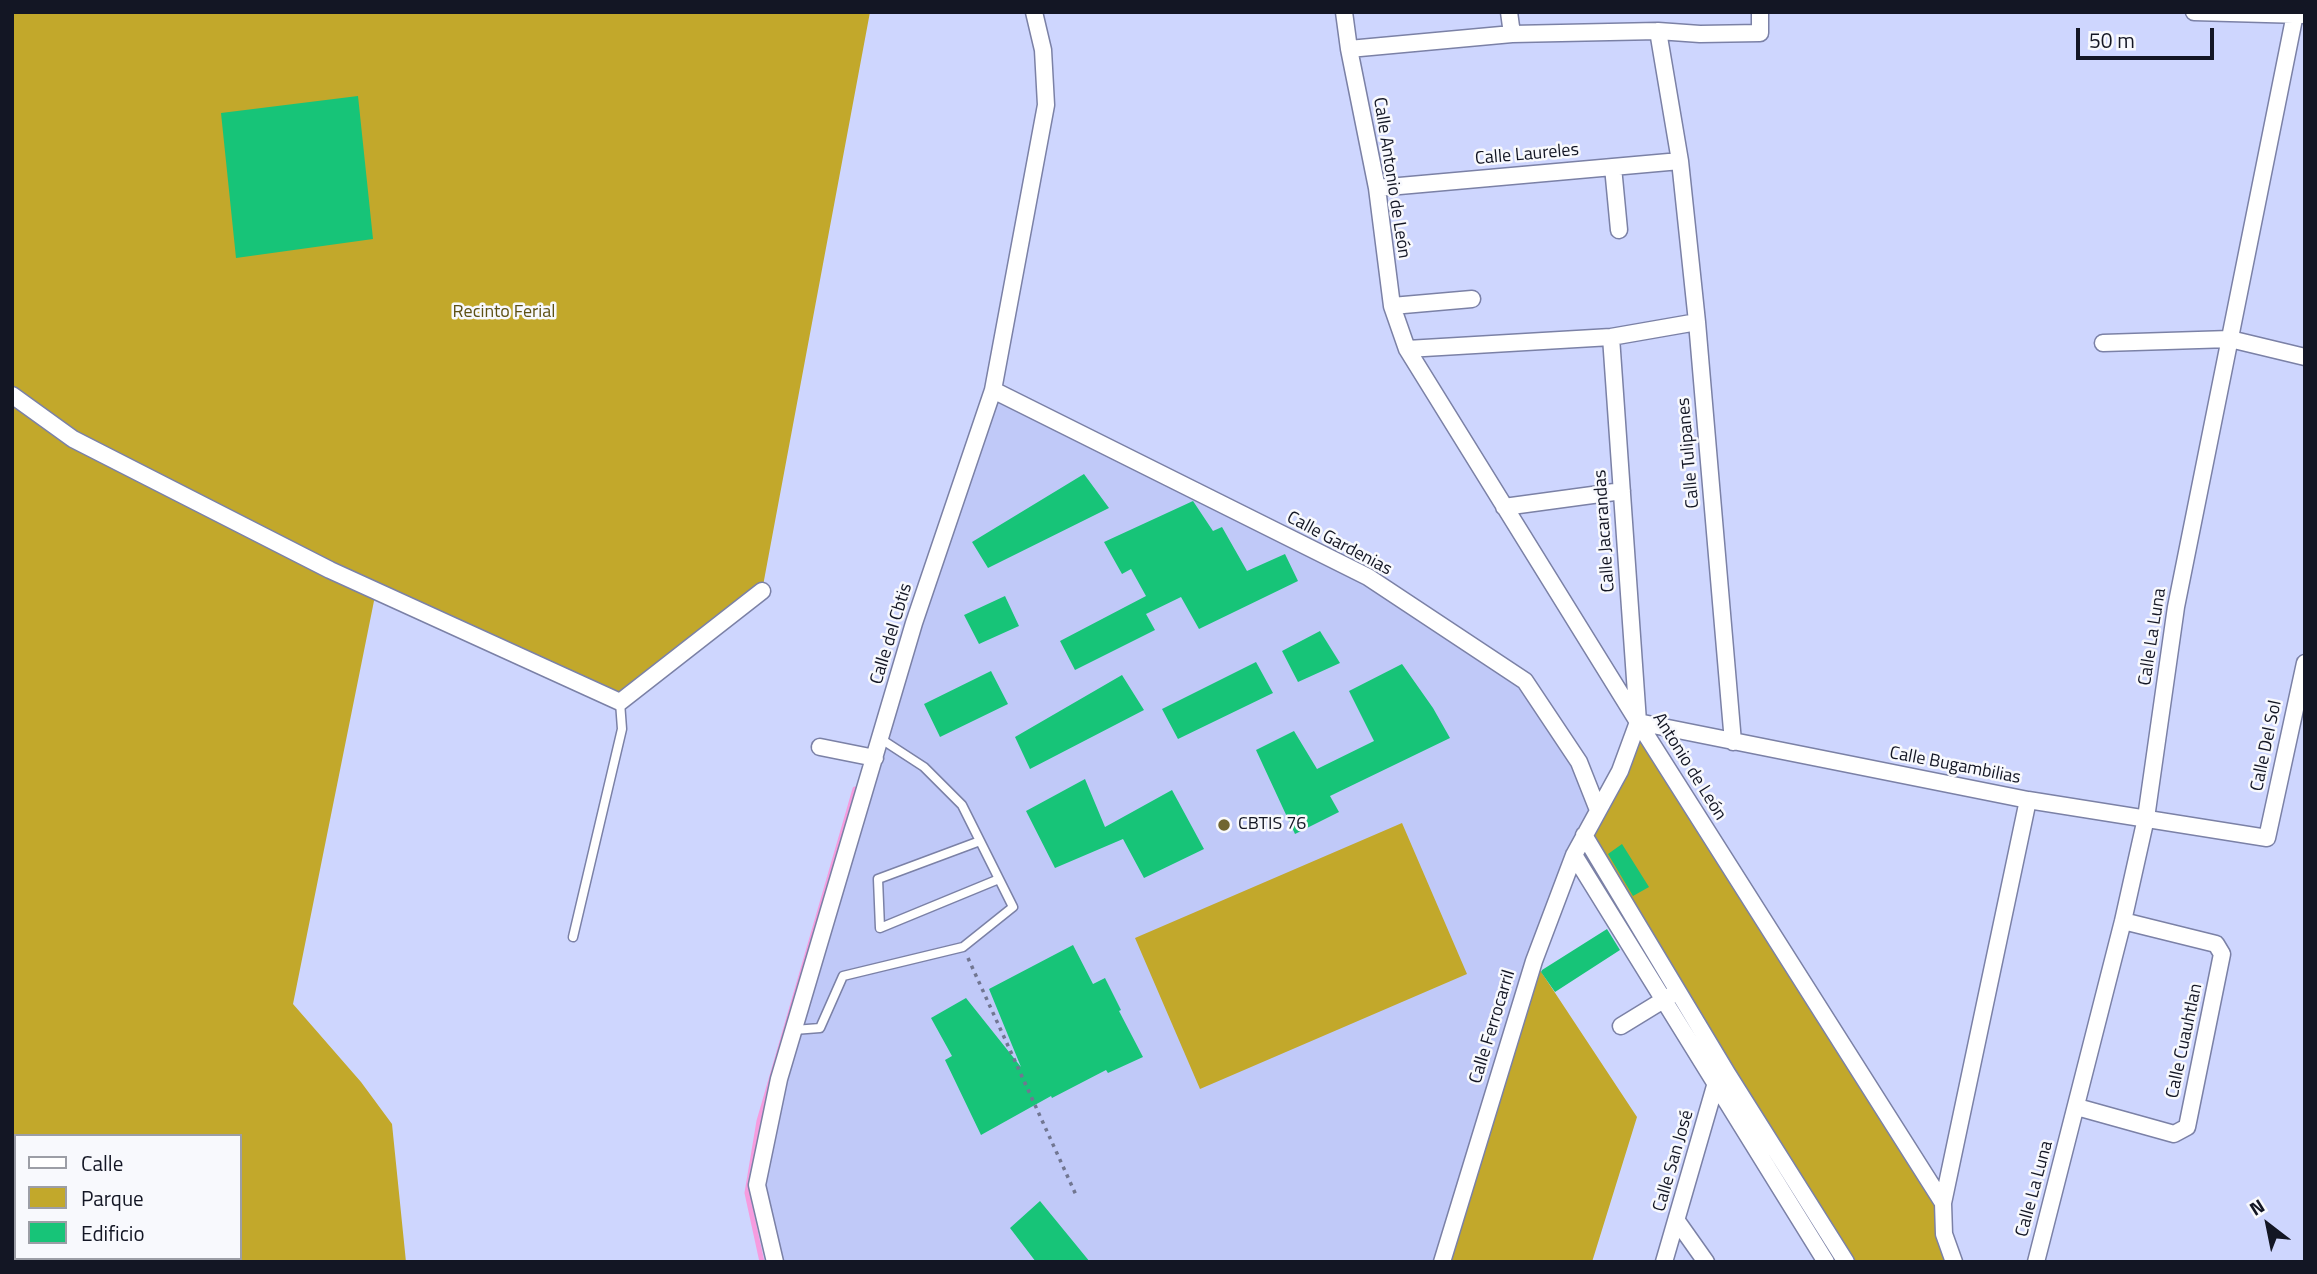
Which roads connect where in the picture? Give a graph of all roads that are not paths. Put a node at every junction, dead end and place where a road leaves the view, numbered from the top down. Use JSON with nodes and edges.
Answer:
{"nodes":[{"id":1,"x":1034,"y":12,"type":"edge"},
{"id":2,"x":1344,"y":12,"type":"edge"},
{"id":3,"x":1509,"y":12,"type":"edge"},
{"id":4,"x":1760,"y":12,"type":"edge"},
{"id":5,"x":2194,"y":12,"type":"edge"},
{"id":6,"x":2300,"y":15,"type":"edge"},
{"id":7,"x":1658,"y":31,"type":"junction"},
{"id":8,"x":1512,"y":34,"type":"junction"},
{"id":9,"x":1349,"y":49,"type":"junction"},
{"id":10,"x":1680,"y":161,"type":"junction"},
{"id":11,"x":1613,"y":167,"type":"junction"},
{"id":12,"x":1377,"y":188,"type":"junction"},
{"id":13,"x":1619,"y":230,"type":"dead end"},
{"id":14,"x":1472,"y":299,"type":"dead end"},
{"id":15,"x":1392,"y":306,"type":"junction"},
{"id":16,"x":1697,"y":322,"type":"junction"},
{"id":17,"x":1611,"y":337,"type":"junction"},
{"id":18,"x":2230,"y":339,"type":"junction"},
{"id":19,"x":2103,"y":343,"type":"dead end"},
{"id":20,"x":1407,"y":349,"type":"junction"},
{"id":21,"x":2305,"y":358,"type":"edge"},
{"id":22,"x":993,"y":390,"type":"junction"},
{"id":23,"x":12,"y":395,"type":"edge"},
{"id":24,"x":1622,"y":491,"type":"junction"},
{"id":25,"x":1504,"y":507,"type":"junction"},
{"id":26,"x":762,"y":591,"type":"dead end"},
{"id":27,"x":2305,"y":663,"type":"edge"},
{"id":28,"x":621,"y":702,"type":"junction"},
{"id":29,"x":1638,"y":722,"type":"junction"},
{"id":30,"x":881,"y":738,"type":"junction"},
{"id":31,"x":1733,"y":742,"type":"junction"},
{"id":32,"x":820,"y":747,"type":"dead end"},
{"id":33,"x":875,"y":758,"type":"junction"},
{"id":34,"x":2028,"y":800,"type":"junction"},
{"id":35,"x":1598,"y":810,"type":"junction"},
{"id":36,"x":2146,"y":818,"type":"junction"},
{"id":37,"x":1584,"y":835,"type":"junction"},
{"id":38,"x":2267,"y":838,"type":"joint"},
{"id":39,"x":980,"y":841,"type":"junction"},
{"id":40,"x":1574,"y":855,"type":"junction"},
{"id":41,"x":999,"y":879,"type":"junction"},
{"id":42,"x":2123,"y":921,"type":"junction"},
{"id":43,"x":573,"y":937,"type":"dead end"},
{"id":44,"x":1678,"y":991,"type":"junction"},
{"id":45,"x":1664,"y":1000,"type":"junction"},
{"id":46,"x":1621,"y":1026,"type":"dead end"},
{"id":47,"x":794,"y":1030,"type":"junction"},
{"id":48,"x":1727,"y":1073,"type":"junction"},
{"id":49,"x":1716,"y":1086,"type":"junction"},
{"id":50,"x":2077,"y":1107,"type":"junction"},
{"id":51,"x":1942,"y":1203,"type":"junction"},
{"id":52,"x":1677,"y":1221,"type":"junction"},
{"id":53,"x":775,"y":1262,"type":"edge"},
{"id":54,"x":1442,"y":1262,"type":"edge"},
{"id":55,"x":1664,"y":1262,"type":"edge"},
{"id":56,"x":1706,"y":1262,"type":"edge"},
{"id":57,"x":1826,"y":1262,"type":"edge"},
{"id":58,"x":1846,"y":1262,"type":"edge"},
{"id":59,"x":1954,"y":1262,"type":"edge"},
{"id":60,"x":2036,"y":1262,"type":"edge"}],
"edges":[{"from":1,"to":22,"type":"street","name":"Calle del Cbtis"},
{"from":2,"to":9,"type":"street","name":"Calle Antonio de León"},
{"from":3,"to":8,"type":"street"},
{"from":4,"to":7,"type":"street"},
{"from":5,"to":6,"type":"street"},
{"from":6,"to":18,"type":"street","name":"Calle La Luna"},
{"from":7,"to":8,"type":"street"},
{"from":7,"to":10,"type":"street","name":"Calle Tulipanes"},
{"from":8,"to":9,"type":"street"},
{"from":9,"to":12,"type":"street","name":"Calle Antonio de León"},
{"from":10,"to":11,"type":"street","name":"Calle Laureles"},
{"from":10,"to":16,"type":"street","name":"Calle Tulipanes"},
{"from":11,"to":12,"type":"street","name":"Calle Laureles"},
{"from":11,"to":13,"type":"street"},
{"from":12,"to":15,"type":"street","name":"Calle Antonio de León"},
{"from":14,"to":15,"type":"street"},
{"from":15,"to":20,"type":"street","name":"Calle Antonio de León"},
{"from":16,"to":17,"type":"street"},
{"from":16,"to":31,"type":"street","name":"Calle Tulipanes"},
{"from":17,"to":20,"type":"street"},
{"from":17,"to":24,"type":"street","name":"Calle Jacarandas"},
{"from":18,"to":19,"type":"street"},
{"from":18,"to":21,"type":"street"},
{"from":18,"to":36,"type":"street","name":"Calle La Luna"},
{"from":20,"to":25,"type":"street","name":"Antonio de León"},
{"from":22,"to":30,"type":"street","name":"Calle del Cbtis"},
{"from":22,"to":35,"type":"street","name":"Calle Gardenias"},
{"from":23,"to":28,"type":"street"},
{"from":24,"to":25,"type":"street"},
{"from":24,"to":29,"type":"street","name":"Calle Jacarandas"},
{"from":25,"to":29,"type":"street","name":"Antonio de León"},
{"from":26,"to":28,"type":"street"},
{"from":27,"to":38,"type":"street","name":"Calle Del Sol"},
{"from":28,"to":43,"type":"lane"},
{"from":29,"to":31,"type":"street","name":"Calle Bugambilias"},
{"from":29,"to":35,"type":"street","name":"Calle Ferrocarril"},
{"from":29,"to":51,"type":"street","name":"Antonio de León"},
{"from":30,"to":33,"type":"street","name":"Calle del Cbtis"},
{"from":30,"to":39,"type":"lane"},
{"from":31,"to":34,"type":"street","name":"Calle Bugambilias"},
{"from":32,"to":33,"type":"street"},
{"from":33,"to":47,"type":"street","name":"Calle del Cbtis"},
{"from":34,"to":36,"type":"street","name":"Calle Bugambilias"},
{"from":34,"to":51,"type":"street"},
{"from":35,"to":37,"type":"street","name":"Calle Ferrocarril"},
{"from":36,"to":38,"type":"street","name":"Calle Bugambilias"},
{"from":36,"to":42,"type":"street","name":"Calle La Luna"},
{"from":37,"to":40,"type":"street","name":"Calle Ferrocarril"},
{"from":37,"to":44,"type":"street"},
{"from":39,"to":41,"type":"lane"},
{"from":39,"to":41,"type":"lane"},
{"from":40,"to":45,"type":"street"},
{"from":40,"to":54,"type":"street","name":"Calle Ferrocarril"},
{"from":41,"to":47,"type":"lane"},
{"from":42,"to":50,"type":"street","name":"Calle La Luna"},
{"from":42,"to":50,"type":"street","name":"Calle Cuauhtlan"},
{"from":44,"to":45,"type":"street"},
{"from":44,"to":48,"type":"street"},
{"from":45,"to":46,"type":"street"},
{"from":45,"to":49,"type":"street"},
{"from":47,"to":53,"type":"street","name":"Calle del Cbtis"},
{"from":48,"to":49,"type":"street","name":"Calle San José"},
{"from":48,"to":58,"type":"street"},
{"from":49,"to":52,"type":"street","name":"Calle San José"},
{"from":49,"to":57,"type":"street"},
{"from":50,"to":60,"type":"street","name":"Calle La Luna"},
{"from":51,"to":59,"type":"street"},
{"from":52,"to":55,"type":"street","name":"Calle San José"},
{"from":52,"to":56,"type":"street"}]}
